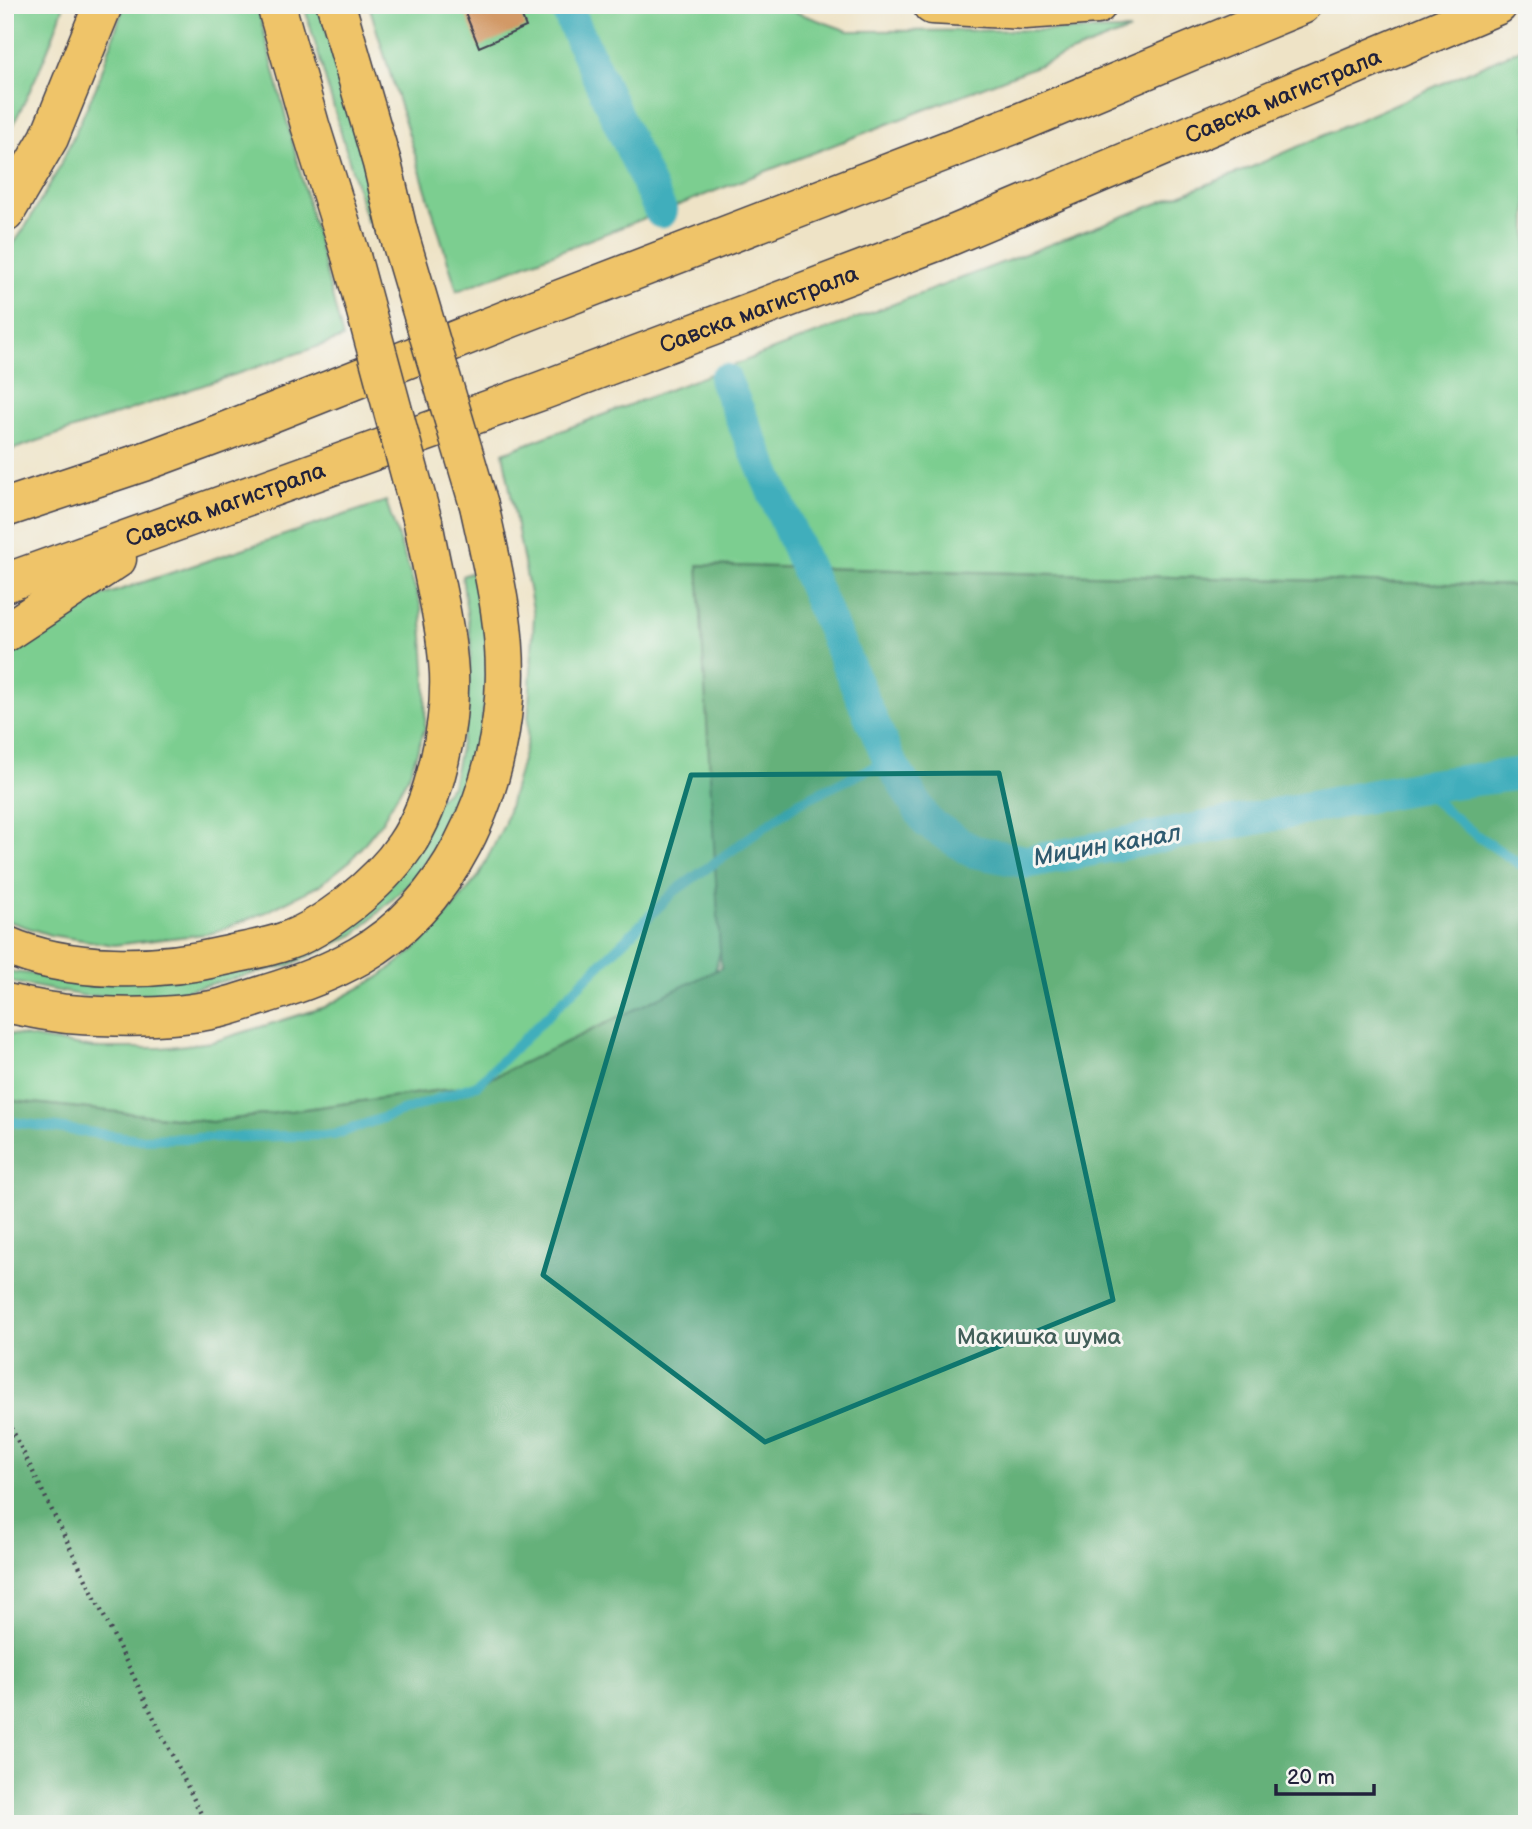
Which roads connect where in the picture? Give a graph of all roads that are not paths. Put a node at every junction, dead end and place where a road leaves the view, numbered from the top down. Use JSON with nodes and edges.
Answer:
{"nodes":[{"id":1,"x":103,"y":5,"type":"edge"},
{"id":2,"x":276,"y":5,"type":"edge"},
{"id":3,"x":336,"y":5,"type":"edge"},
{"id":4,"x":932,"y":5,"type":"edge"},
{"id":5,"x":1097,"y":5,"type":"edge"},
{"id":6,"x":1302,"y":5,"type":"edge"},
{"id":7,"x":1499,"y":5,"type":"edge"},
{"id":8,"x":5,"y":213,"type":"edge"},
{"id":9,"x":5,"y":508,"type":"edge"},
{"id":10,"x":162,"y":528,"type":"junction"},
{"id":11,"x":5,"y":583,"type":"edge"},
{"id":12,"x":5,"y":633,"type":"edge"},
{"id":13,"x":5,"y":944,"type":"edge"},
{"id":14,"x":5,"y":1003,"type":"edge"}],
"edges":[{"from":1,"to":8,"type":"main road"},
{"from":2,"to":13,"type":"main road","bridge":true},
{"from":3,"to":14,"type":"main road","bridge":true},
{"from":4,"to":5,"type":"main road"},
{"from":6,"to":9,"type":"main road"},
{"from":7,"to":10,"type":"main road","name":"Савска магистрала"},
{"from":10,"to":11,"type":"main road","name":"Савска магистрала"},
{"from":10,"to":12,"type":"main road"}]}
